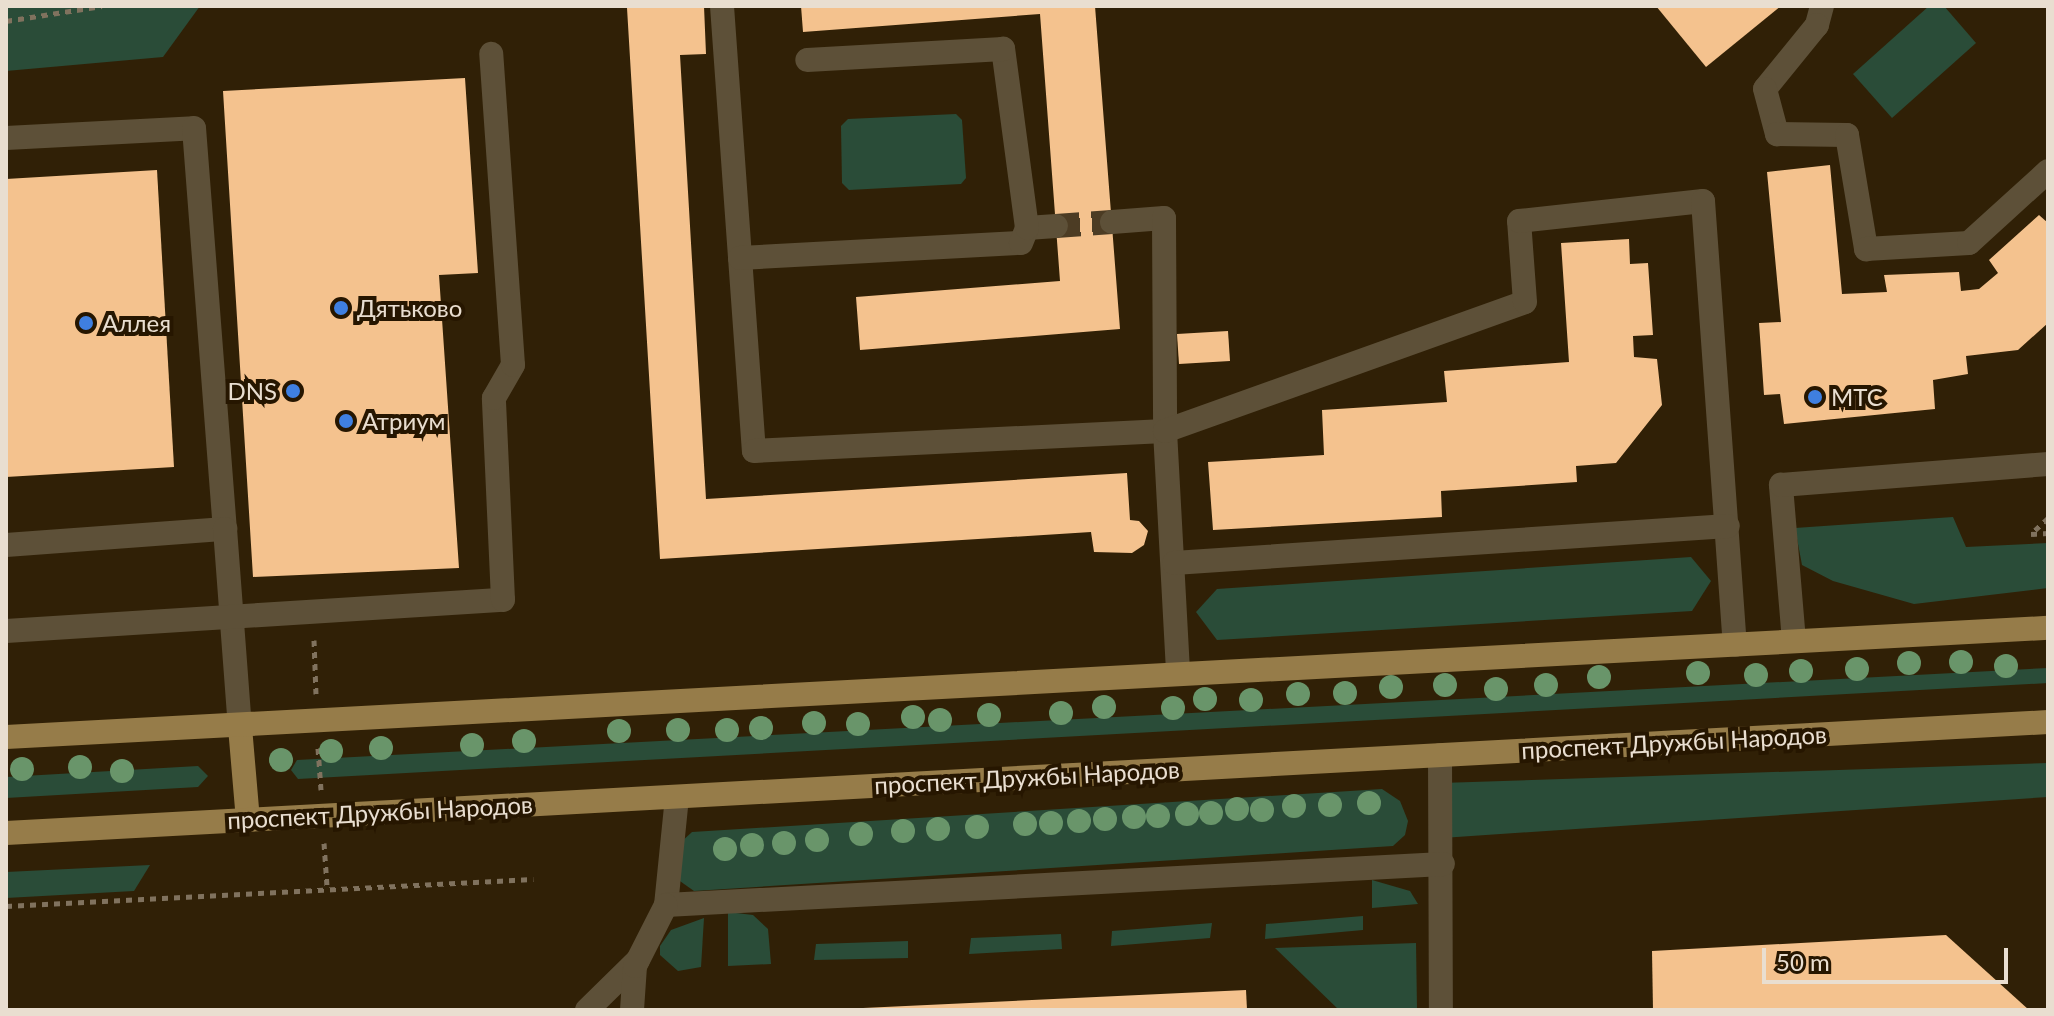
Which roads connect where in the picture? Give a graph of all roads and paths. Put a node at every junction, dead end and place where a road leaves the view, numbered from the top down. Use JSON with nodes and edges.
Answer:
{"nodes":[{"id":1,"x":102,"y":6,"type":"edge"},
{"id":2,"x":722,"y":6,"type":"edge"},
{"id":3,"x":1822,"y":6,"type":"edge"},
{"id":4,"x":6,"y":21,"type":"edge"},
{"id":5,"x":491,"y":54,"type":"dead end"},
{"id":6,"x":807,"y":60,"type":"dead end"},
{"id":7,"x":6,"y":138,"type":"edge"},
{"id":8,"x":2048,"y":171,"type":"edge"},
{"id":9,"x":1112,"y":222,"type":"tunnel mouth"},
{"id":10,"x":1056,"y":226,"type":"tunnel mouth"},
{"id":11,"x":1027,"y":228,"type":"junction"},
{"id":12,"x":740,"y":258,"type":"junction"},
{"id":13,"x":1165,"y":431,"type":"junction"},
{"id":14,"x":2048,"y":464,"type":"edge"},
{"id":15,"x":2048,"y":518,"type":"edge"},
{"id":16,"x":1728,"y":526,"type":"junction"},
{"id":17,"x":225,"y":529,"type":"junction"},
{"id":18,"x":2048,"y":533,"type":"edge"},
{"id":19,"x":6,"y":545,"type":"edge"},
{"id":20,"x":1174,"y":563,"type":"junction"},
{"id":21,"x":231,"y":616,"type":"junction"},
{"id":22,"x":2048,"y":628,"type":"edge"},
{"id":23,"x":6,"y":631,"type":"edge"},
{"id":24,"x":1794,"y":641,"type":"junction"},
{"id":25,"x":1735,"y":645,"type":"junction"},
{"id":26,"x":1178,"y":673,"type":"junction"},
{"id":27,"x":2048,"y":722,"type":"edge"},
{"id":28,"x":240,"y":727,"type":"junction"},
{"id":29,"x":6,"y":737,"type":"edge"},
{"id":30,"x":1440,"y":755,"type":"junction"},
{"id":31,"x":677,"y":797,"type":"junction"},
{"id":32,"x":248,"y":820,"type":"junction"},
{"id":33,"x":6,"y":833,"type":"edge"},
{"id":34,"x":1443,"y":864,"type":"junction"},
{"id":35,"x":533,"y":879,"type":"dead end"},
{"id":36,"x":666,"y":905,"type":"junction"},
{"id":37,"x":6,"y":906,"type":"edge"},
{"id":38,"x":638,"y":960,"type":"junction"},
{"id":39,"x":587,"y":1010,"type":"edge"},
{"id":40,"x":632,"y":1010,"type":"edge"},
{"id":41,"x":1441,"y":1010,"type":"edge"}],
"edges":[{"from":1,"to":4,"type":"path"},
{"from":2,"to":12,"type":"lane"},
{"from":3,"to":8,"type":"lane"},
{"from":5,"to":21,"type":"lane"},
{"from":6,"to":11,"type":"lane"},
{"from":7,"to":17,"type":"lane"},
{"from":9,"to":13,"type":"lane"},
{"from":10,"to":11,"type":"lane"},
{"from":11,"to":12,"type":"lane"},
{"from":12,"to":13,"type":"lane"},
{"from":13,"to":16,"type":"lane"},
{"from":13,"to":20,"type":"lane"},
{"from":14,"to":24,"type":"lane"},
{"from":15,"to":18,"type":"path"},
{"from":16,"to":20,"type":"lane"},
{"from":16,"to":25,"type":"lane"},
{"from":17,"to":19,"type":"lane"},
{"from":17,"to":21,"type":"lane"},
{"from":20,"to":26,"type":"lane"},
{"from":21,"to":23,"type":"lane"},
{"from":21,"to":28,"type":"lane"},
{"from":22,"to":24,"type":"main road"},
{"from":24,"to":25,"type":"main road"},
{"from":25,"to":26,"type":"main road"},
{"from":26,"to":28,"type":"main road"},
{"from":27,"to":30,"type":"main road","name":"проспект Дружбы Народов"},
{"from":28,"to":29,"type":"main road"},
{"from":28,"to":32,"type":"main road"},
{"from":30,"to":31,"type":"main road","name":"проспект Дружбы Народов"},
{"from":30,"to":34,"type":"lane"},
{"from":31,"to":32,"type":"main road","name":"проспект Дружбы Народов"},
{"from":31,"to":36,"type":"lane"},
{"from":32,"to":33,"type":"main road","name":"проспект Дружбы Народов"},
{"from":34,"to":36,"type":"lane"},
{"from":34,"to":41,"type":"lane"},
{"from":35,"to":37,"type":"path"},
{"from":36,"to":38,"type":"lane"},
{"from":38,"to":39,"type":"lane"},
{"from":38,"to":40,"type":"lane"}]}
